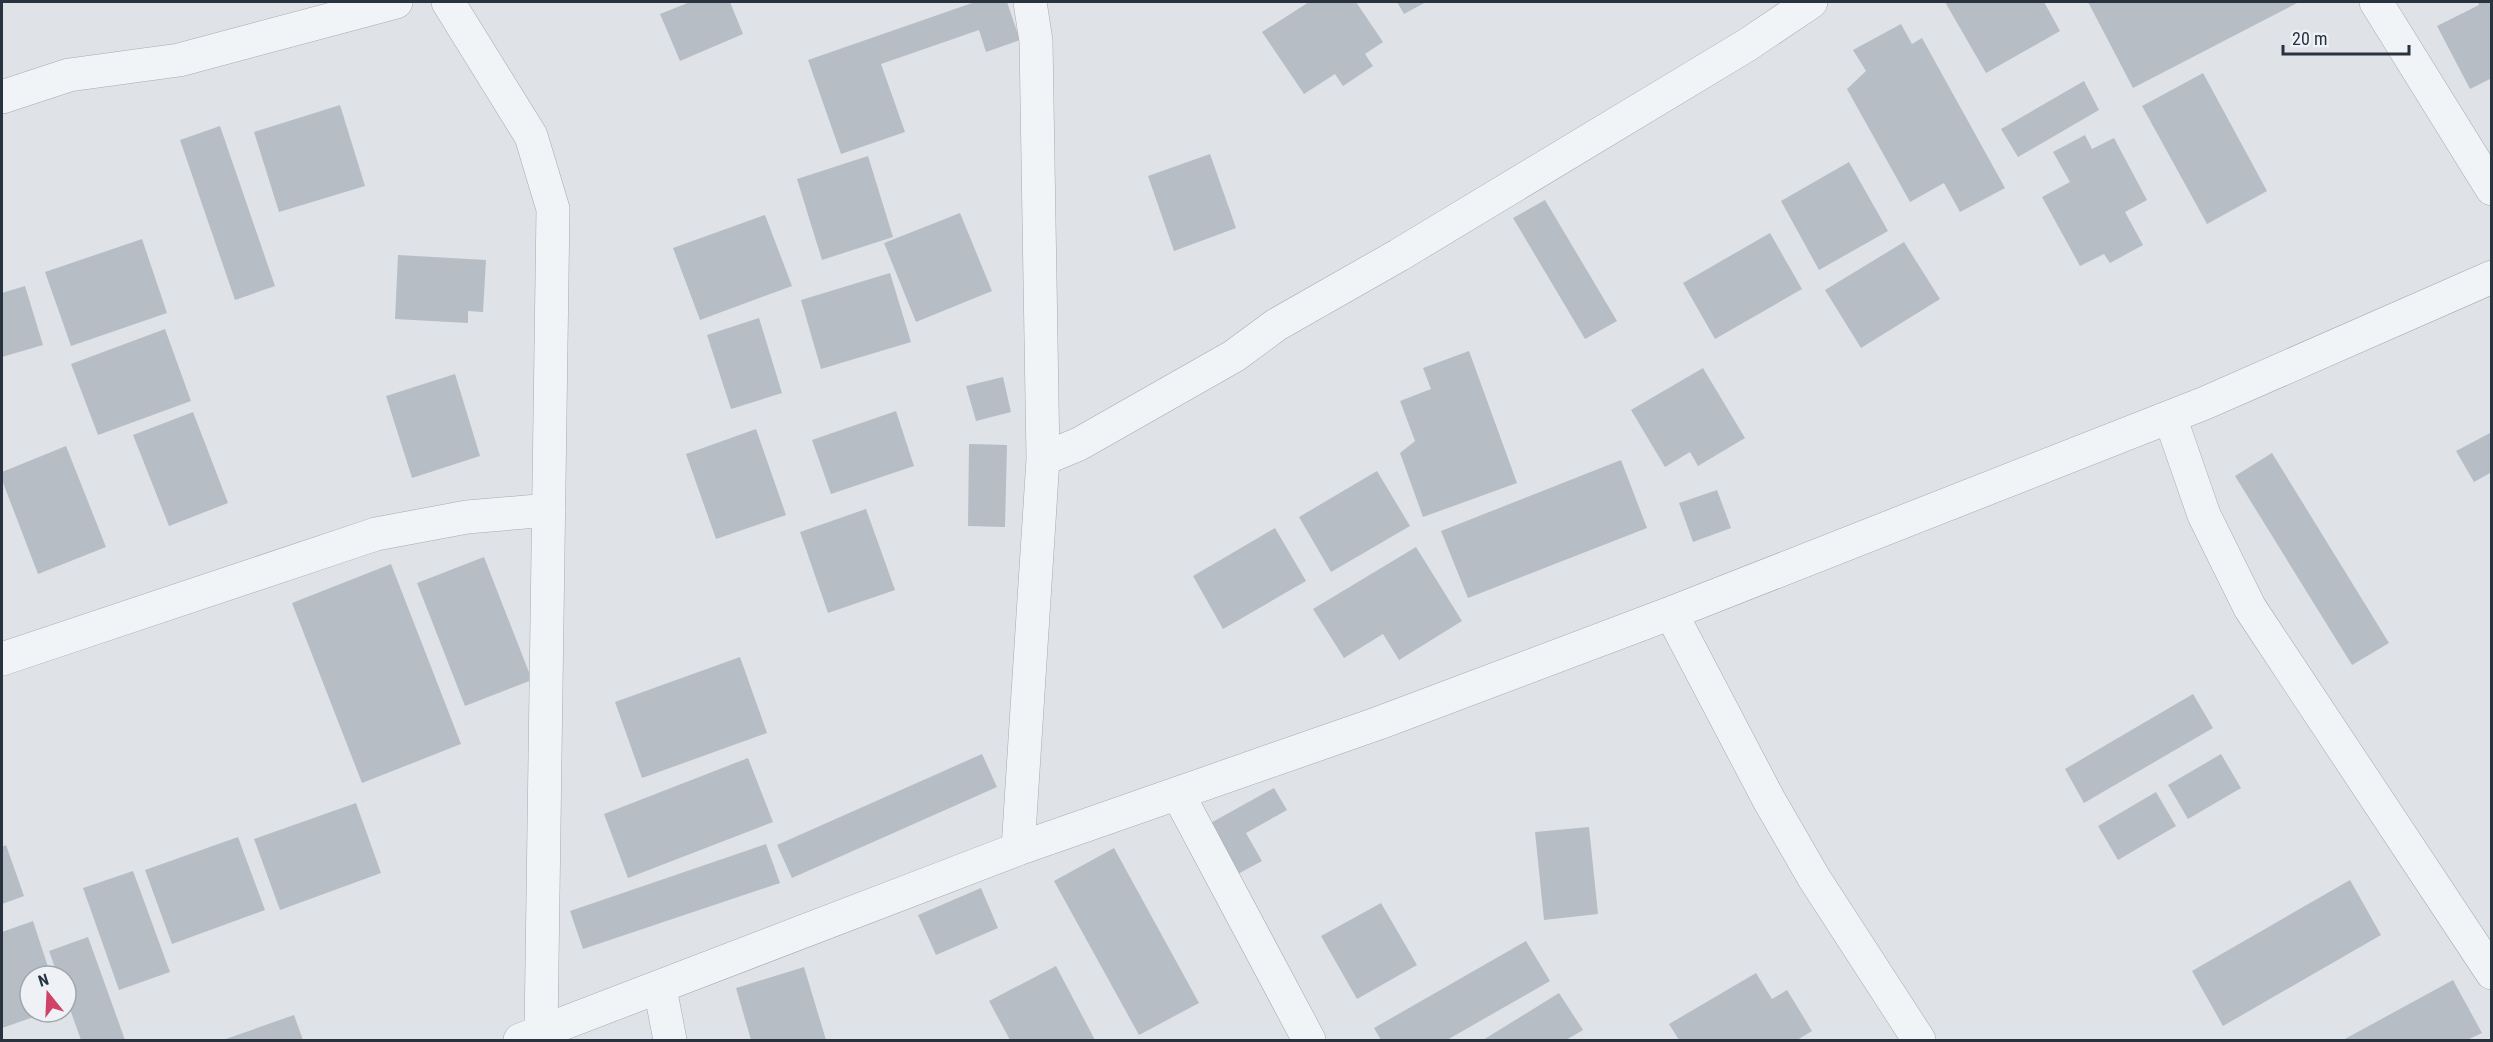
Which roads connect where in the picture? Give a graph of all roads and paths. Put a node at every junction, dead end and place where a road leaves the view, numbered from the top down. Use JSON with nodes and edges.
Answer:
{"nodes":[{"id":1,"x":396,"y":2,"type":"edge"},
{"id":2,"x":448,"y":2,"type":"edge"},
{"id":3,"x":1030,"y":2,"type":"edge"},
{"id":4,"x":1811,"y":2,"type":"edge"},
{"id":5,"x":2376,"y":2,"type":"edge"},
{"id":6,"x":2,"y":97,"type":"edge"},
{"id":7,"x":2492,"y":189,"type":"edge"},
{"id":8,"x":2492,"y":276,"type":"edge"},
{"id":9,"x":2170,"y":417,"type":"junction"},
{"id":10,"x":1043,"y":459,"type":"junction"},
{"id":11,"x":549,"y":510,"type":"junction"},
{"id":12,"x":1671,"y":613,"type":"junction"},
{"id":13,"x":2,"y":659,"type":"edge"},
{"id":14,"x":1178,"y":794,"type":"junction"},
{"id":15,"x":1018,"y":849,"type":"junction"},
{"id":16,"x":2492,"y":973,"type":"edge"},
{"id":17,"x":660,"y":988,"type":"junction"},
{"id":18,"x":530,"y":1036,"type":"edge"},
{"id":19,"x":670,"y":1041,"type":"edge"},
{"id":20,"x":1309,"y":1041,"type":"edge"},
{"id":21,"x":1919,"y":1041,"type":"edge"}],
"edges":[{"from":1,"to":6,"type":"street"},
{"from":2,"to":11,"type":"street"},
{"from":3,"to":10,"type":"street"},
{"from":4,"to":10,"type":"street"},
{"from":5,"to":7,"type":"street"},
{"from":8,"to":9,"type":"street"},
{"from":9,"to":12,"type":"street"},
{"from":9,"to":16,"type":"street"},
{"from":10,"to":15,"type":"street"},
{"from":11,"to":13,"type":"street"},
{"from":11,"to":18,"type":"street"},
{"from":12,"to":14,"type":"street"},
{"from":12,"to":21,"type":"street"},
{"from":14,"to":15,"type":"street"},
{"from":14,"to":20,"type":"street"},
{"from":15,"to":17,"type":"street"},
{"from":17,"to":18,"type":"street"},
{"from":17,"to":19,"type":"street"}]}
